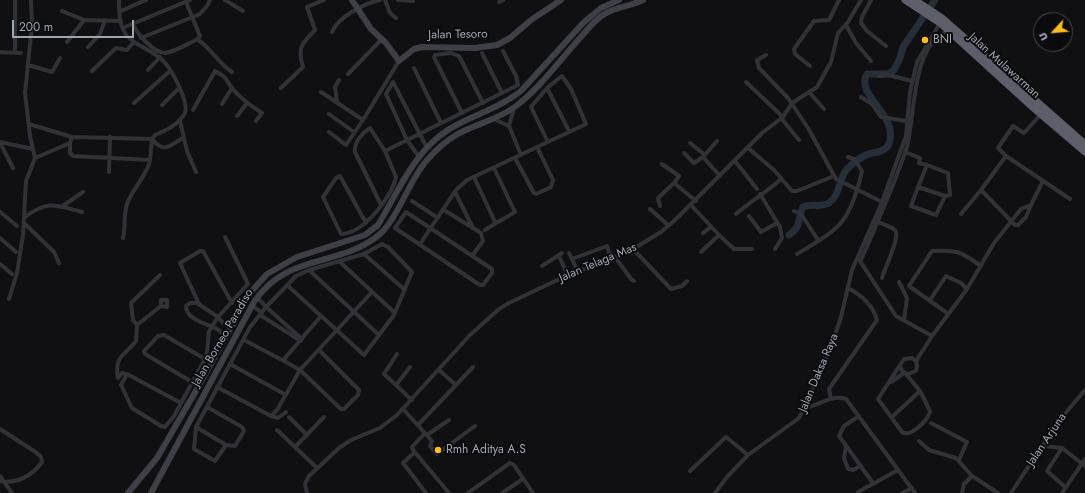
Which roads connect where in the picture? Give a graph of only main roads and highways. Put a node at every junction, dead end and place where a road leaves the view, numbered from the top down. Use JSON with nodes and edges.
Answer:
{"nodes":[{"id":1,"x":906,"y":0,"type":"edge"},
{"id":2,"x":917,"y":4,"type":"edge"},
{"id":3,"x":930,"y":13,"type":"junction"},
{"id":4,"x":1085,"y":144,"type":"edge"},
{"id":5,"x":1085,"y":152,"type":"edge"}],
"edges":[{"from":1,"to":2,"type":"highway","name":"Jalan Mulawarman"},
{"from":2,"to":3,"type":"highway","name":"Jalan Mulawarman"},
{"from":3,"to":4,"type":"highway","name":"Jalan Mulawarman"},
{"from":3,"to":5,"type":"highway","name":"Jalan Mulawarman"}]}
